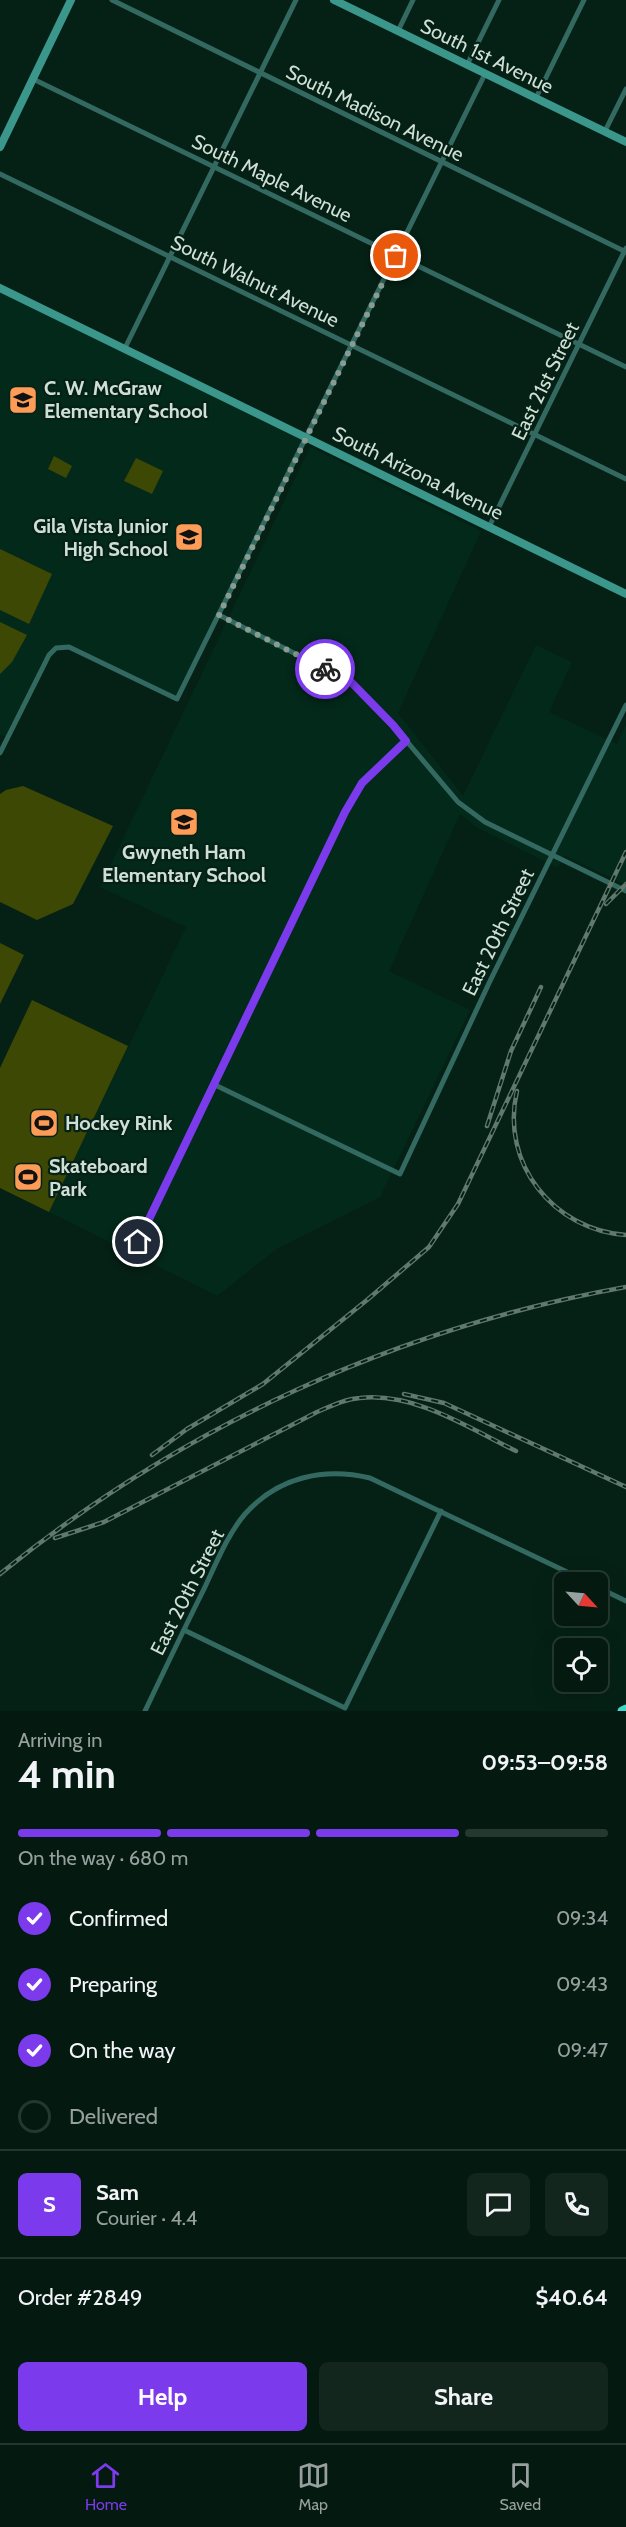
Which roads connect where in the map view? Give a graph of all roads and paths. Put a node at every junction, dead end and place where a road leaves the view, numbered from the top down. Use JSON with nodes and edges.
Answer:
{"nodes":[{"id":1,"x":71,"y":0,"type":"edge"},
{"id":2,"x":112,"y":0,"type":"edge"},
{"id":3,"x":296,"y":0,"type":"edge"},
{"id":4,"x":334,"y":0,"type":"edge"},
{"id":5,"x":413,"y":0,"type":"edge"},
{"id":6,"x":499,"y":0,"type":"edge"},
{"id":7,"x":584,"y":0,"type":"edge"},
{"id":8,"x":398,"y":31,"type":"junction"},
{"id":9,"x":467,"y":65,"type":"junction"},
{"id":10,"x":260,"y":73,"type":"junction"},
{"id":11,"x":485,"y":74,"type":"junction"},
{"id":12,"x":33,"y":79,"type":"junction"},
{"id":13,"x":626,"y":89,"type":"edge"},
{"id":14,"x":536,"y":98,"type":"junction"},
{"id":15,"x":605,"y":131,"type":"junction"},
{"id":16,"x":626,"y":142,"type":"edge"},
{"id":17,"x":0,"y":147,"type":"edge"},
{"id":18,"x":442,"y":162,"type":"junction"},
{"id":19,"x":214,"y":167,"type":"junction"},
{"id":20,"x":0,"y":174,"type":"edge"},
{"id":21,"x":625,"y":250,"type":"edge"},
{"id":22,"x":396,"y":256,"type":"junction"},
{"id":23,"x":170,"y":257,"type":"junction"},
{"id":24,"x":0,"y":288,"type":"edge"},
{"id":25,"x":352,"y":345,"type":"junction"},
{"id":26,"x":579,"y":345,"type":"junction"},
{"id":27,"x":125,"y":348,"type":"junction"},
{"id":28,"x":626,"y":367,"type":"edge"},
{"id":29,"x":535,"y":435,"type":"junction"},
{"id":30,"x":307,"y":436,"type":"junction"},
{"id":31,"x":626,"y":479,"type":"edge"},
{"id":32,"x":489,"y":526,"type":"junction"},
{"id":33,"x":626,"y":594,"type":"edge"},
{"id":34,"x":219,"y":615,"type":"junction"},
{"id":35,"x":626,"y":705,"type":"edge"},
{"id":36,"x":406,"y":741,"type":"junction"},
{"id":37,"x":0,"y":753,"type":"edge"},
{"id":38,"x":553,"y":855,"type":"junction"},
{"id":39,"x":626,"y":891,"type":"edge"},
{"id":40,"x":213,"y":1084,"type":"junction"},
{"id":41,"x":138,"y":1242,"type":"dead end"},
{"id":42,"x":441,"y":1511,"type":"junction"},
{"id":43,"x":567,"y":1572,"type":"edge"},
{"id":44,"x":608,"y":1592,"type":"edge"},
{"id":45,"x":626,"y":1601,"type":"edge"},
{"id":46,"x":184,"y":1630,"type":"junction"},
{"id":47,"x":145,"y":1711,"type":"edge"}],
"edges":[{"from":1,"to":12,"type":"street"},
{"from":2,"to":10,"type":"street","name":"South Madison Avenue"},
{"from":3,"to":10,"type":"street"},
{"from":4,"to":8,"type":"street","name":"South 1st Avenue"},
{"from":5,"to":8,"type":"street"},
{"from":6,"to":9,"type":"street"},
{"from":7,"to":14,"type":"street"},
{"from":8,"to":9,"type":"street","name":"South 1st Avenue"},
{"from":9,"to":11,"type":"street","name":"South 1st Avenue"},
{"from":10,"to":18,"type":"street","name":"South Madison Avenue"},
{"from":10,"to":19,"type":"street"},
{"from":11,"to":14,"type":"street","name":"South 1st Avenue"},
{"from":11,"to":18,"type":"street"},
{"from":12,"to":17,"type":"street"},
{"from":12,"to":19,"type":"street","name":"South Maple Avenue"},
{"from":13,"to":15,"type":"street"},
{"from":14,"to":15,"type":"street","name":"South 1st Avenue"},
{"from":15,"to":16,"type":"street","name":"South 1st Avenue"},
{"from":18,"to":21,"type":"street","name":"South Madison Avenue"},
{"from":18,"to":22,"type":"street"},
{"from":19,"to":22,"type":"street","name":"South Maple Avenue"},
{"from":19,"to":23,"type":"street"},
{"from":20,"to":23,"type":"street","name":"South Walnut Avenue"},
{"from":21,"to":26,"type":"street","name":"East 21st Street"},
{"from":22,"to":25,"type":"street"},
{"from":22,"to":26,"type":"street","name":"South Maple Avenue"},
{"from":23,"to":25,"type":"street","name":"South Walnut Avenue"},
{"from":23,"to":27,"type":"street"},
{"from":24,"to":27,"type":"street","name":"South Arizona Avenue"},
{"from":25,"to":29,"type":"street","name":"South Walnut Avenue"},
{"from":25,"to":30,"type":"street"},
{"from":26,"to":28,"type":"street","name":"South Maple Avenue"},
{"from":26,"to":29,"type":"street","name":"East 21st Street"},
{"from":27,"to":30,"type":"street","name":"South Arizona Avenue"},
{"from":29,"to":31,"type":"street","name":"South Walnut Avenue"},
{"from":29,"to":32,"type":"street","name":"East 21st Street"},
{"from":30,"to":32,"type":"street","name":"South Arizona Avenue"},
{"from":30,"to":34,"type":"street"},
{"from":32,"to":33,"type":"street","name":"South Arizona Avenue"},
{"from":34,"to":36,"type":"street"},
{"from":34,"to":37,"type":"street"},
{"from":35,"to":38,"type":"street","name":"East 20th Street"},
{"from":36,"to":38,"type":"street"},
{"from":36,"to":40,"type":"street"},
{"from":38,"to":39,"type":"street"},
{"from":38,"to":40,"type":"street","name":"East 20th Street"},
{"from":40,"to":41,"type":"street"},
{"from":42,"to":43,"type":"street","name":"East 20th Street"},
{"from":42,"to":46,"type":"street","name":"East 20th Street"},
{"from":42,"to":46,"type":"street"},
{"from":44,"to":45,"type":"street"},
{"from":46,"to":47,"type":"street","name":"East 20th Street"}]}
